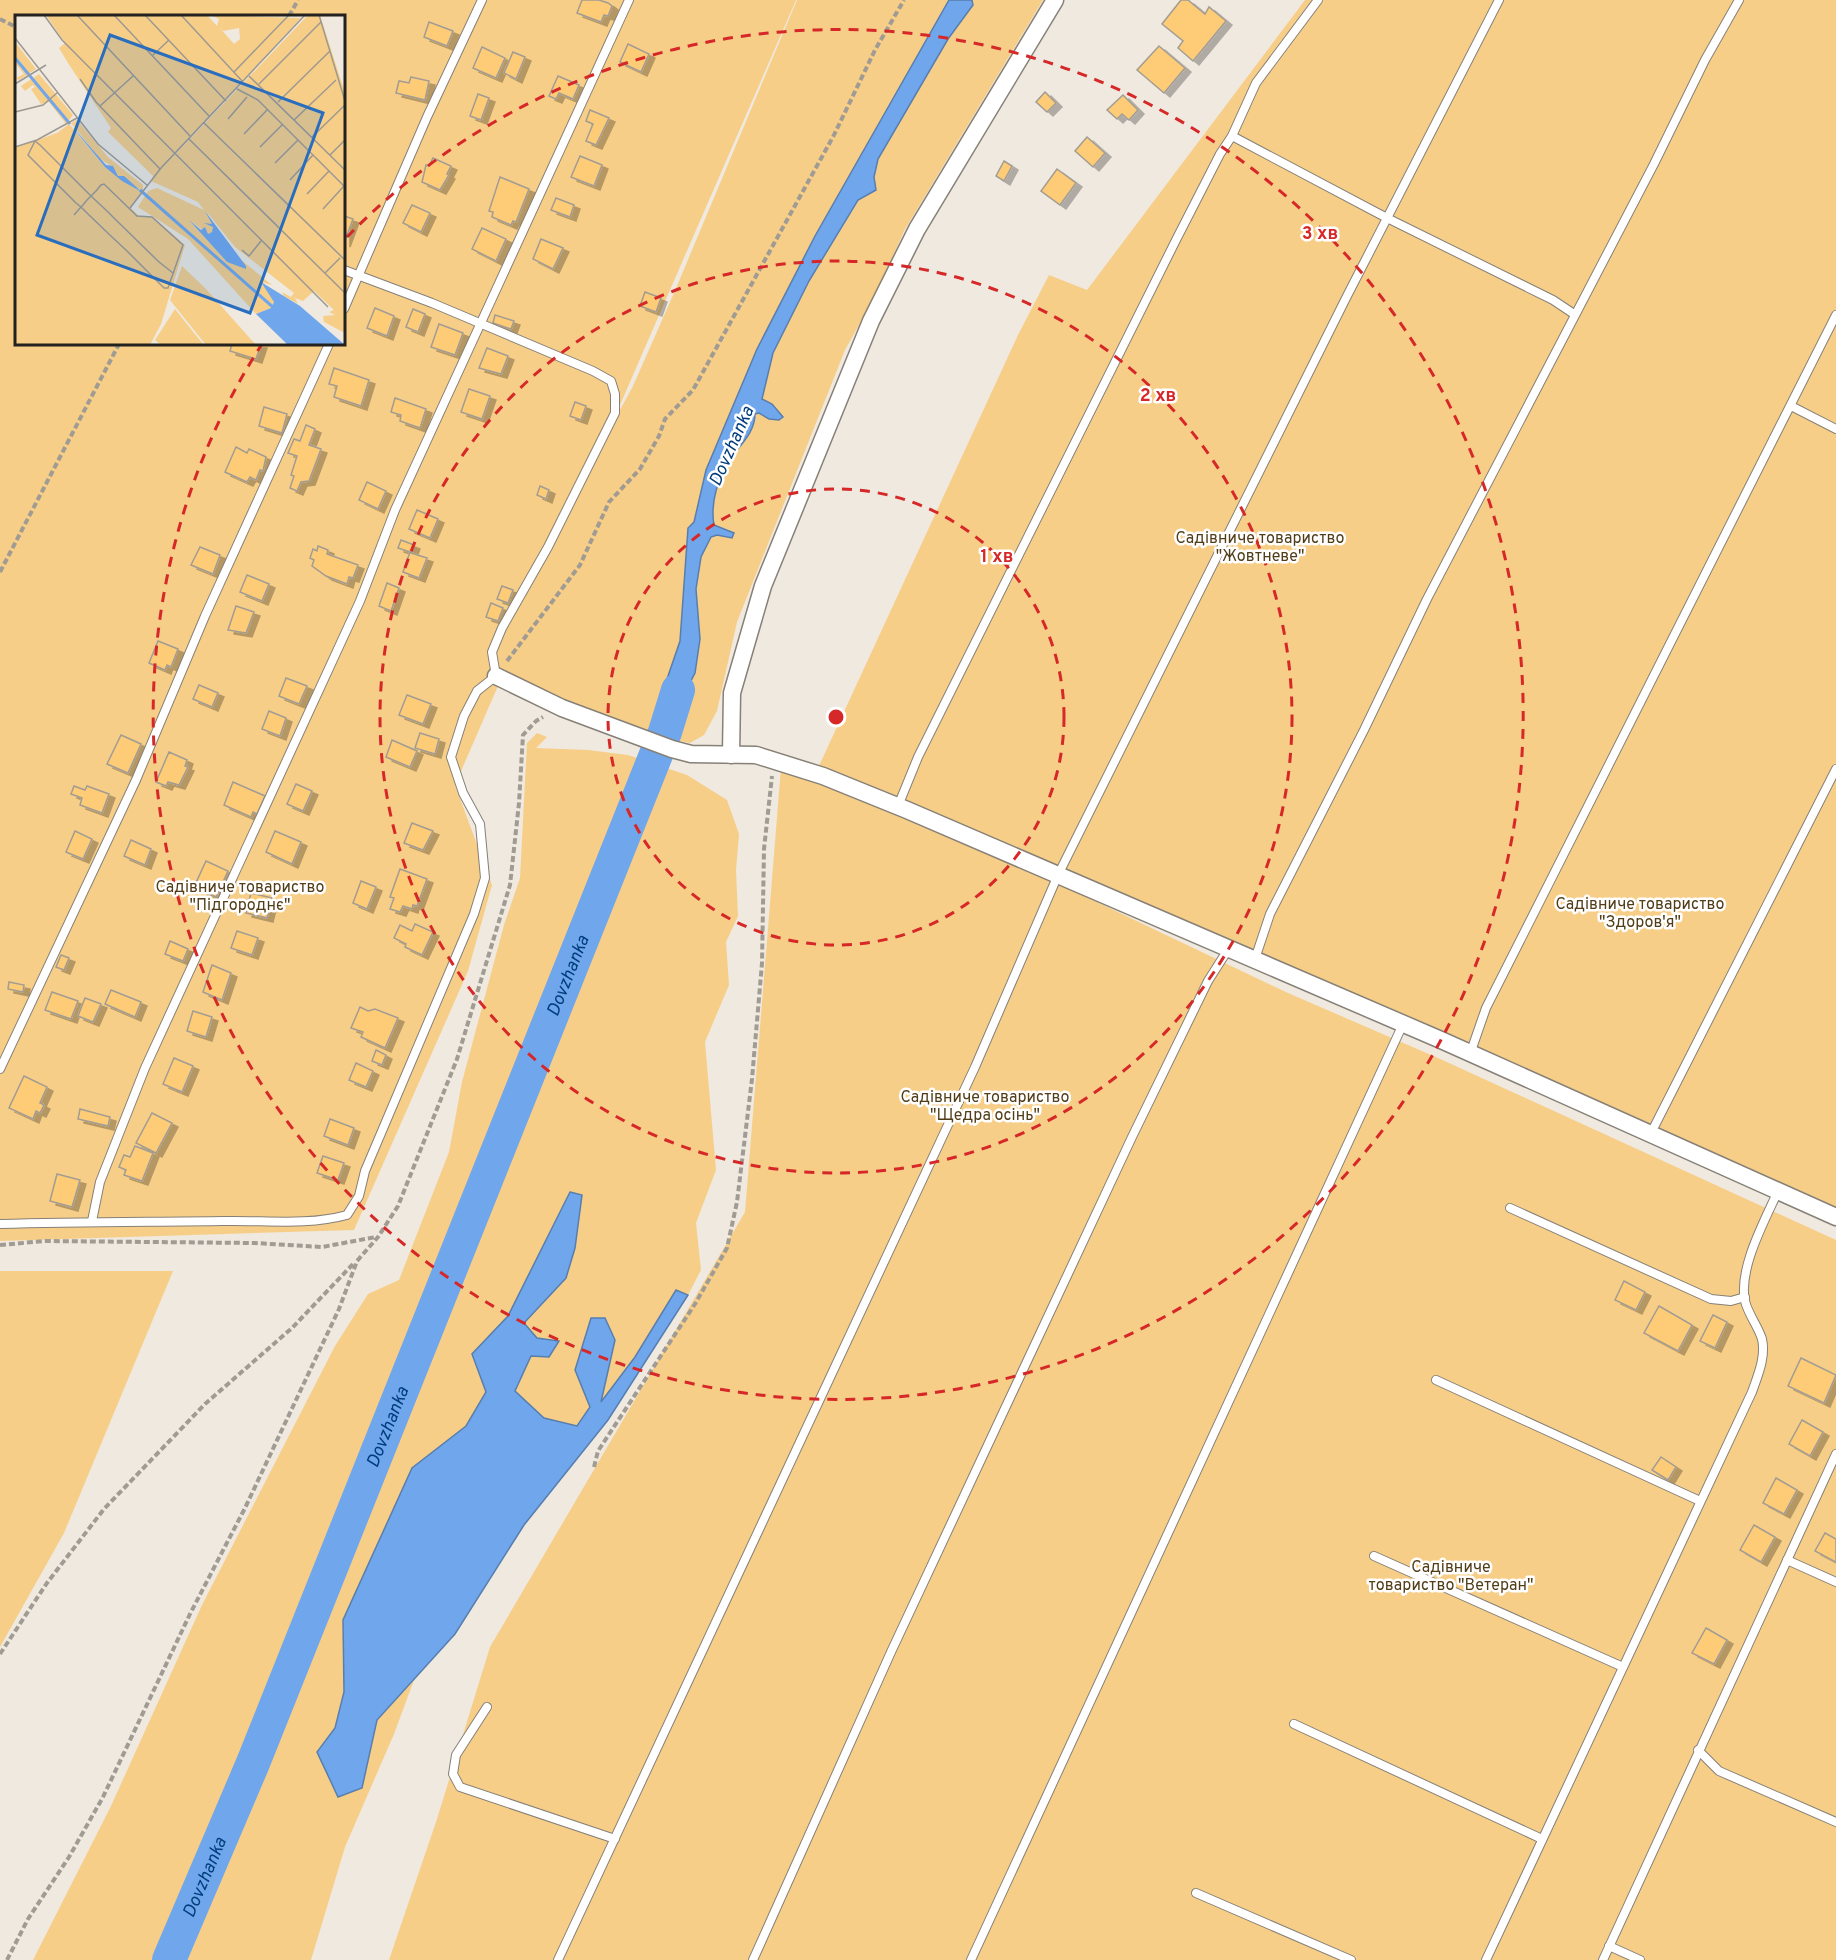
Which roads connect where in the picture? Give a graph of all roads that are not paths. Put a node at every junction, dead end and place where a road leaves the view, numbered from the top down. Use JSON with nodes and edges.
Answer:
{"nodes":[{"id":1,"x":482,"y":0,"type":"edge"},
{"id":2,"x":629,"y":0,"type":"edge"},
{"id":3,"x":1055,"y":0,"type":"edge"},
{"id":4,"x":1318,"y":0,"type":"edge"},
{"id":5,"x":1499,"y":0,"type":"edge"},
{"id":6,"x":1739,"y":0,"type":"edge"},
{"id":7,"x":1232,"y":136,"type":"junction"},
{"id":8,"x":1387,"y":218,"type":"junction"},
{"id":9,"x":345,"y":270,"type":"edge"},
{"id":10,"x":358,"y":276,"type":"junction"},
{"id":11,"x":345,"y":307,"type":"edge"},
{"id":12,"x":1574,"y":314,"type":"junction"},
{"id":13,"x":1836,"y":315,"type":"edge"},
{"id":14,"x":479,"y":324,"type":"junction"},
{"id":15,"x":329,"y":345,"type":"edge"},
{"id":16,"x":1791,"y":406,"type":"junction"},
{"id":17,"x":1836,"y":429,"type":"edge"},
{"id":18,"x":496,"y":676,"type":"junction"},
{"id":19,"x":731,"y":755,"type":"junction"},
{"id":20,"x":1836,"y":769,"type":"edge"},
{"id":21,"x":898,"y":806,"type":"junction"},
{"id":22,"x":1058,"y":875,"type":"junction"},
{"id":23,"x":1229,"y":948,"type":"junction"},
{"id":24,"x":1255,"y":959,"type":"junction"},
{"id":25,"x":1403,"y":1024,"type":"junction"},
{"id":26,"x":1470,"y":1054,"type":"junction"},
{"id":27,"x":0,"y":1070,"type":"edge"},
{"id":28,"x":1650,"y":1135,"type":"junction"},
{"id":29,"x":1778,"y":1191,"type":"junction"},
{"id":30,"x":1510,"y":1209,"type":"dead end"},
{"id":31,"x":1836,"y":1217,"type":"edge"},
{"id":32,"x":92,"y":1221,"type":"junction"},
{"id":33,"x":0,"y":1224,"type":"edge"},
{"id":34,"x":1745,"y":1297,"type":"junction"},
{"id":35,"x":1436,"y":1380,"type":"dead end"},
{"id":36,"x":1836,"y":1454,"type":"edge"},
{"id":37,"x":1700,"y":1501,"type":"junction"},
{"id":38,"x":1374,"y":1556,"type":"dead end"},
{"id":39,"x":1787,"y":1560,"type":"junction"},
{"id":40,"x":1836,"y":1582,"type":"edge"},
{"id":41,"x":1623,"y":1667,"type":"junction"},
{"id":42,"x":487,"y":1707,"type":"dead end"},
{"id":43,"x":1294,"y":1724,"type":"dead end"},
{"id":44,"x":1698,"y":1750,"type":"junction"},
{"id":45,"x":1836,"y":1822,"type":"edge"},
{"id":46,"x":615,"y":1839,"type":"junction"},
{"id":47,"x":1542,"y":1839,"type":"junction"},
{"id":48,"x":1197,"y":1893,"type":"dead end"},
{"id":49,"x":1609,"y":1946,"type":"junction"},
{"id":50,"x":558,"y":1960,"type":"edge"},
{"id":51,"x":753,"y":1960,"type":"edge"},
{"id":52,"x":971,"y":1960,"type":"edge"},
{"id":53,"x":1351,"y":1960,"type":"edge"},
{"id":54,"x":1486,"y":1960,"type":"edge"},
{"id":55,"x":1602,"y":1960,"type":"edge"},
{"id":56,"x":1640,"y":1960,"type":"edge"}],
"edges":[{"from":1,"to":10,"type":"lane"},
{"from":2,"to":14,"type":"lane"},
{"from":3,"to":19,"type":"street"},
{"from":4,"to":7,"type":"lane"},
{"from":5,"to":8,"type":"lane"},
{"from":6,"to":12,"type":"lane"},
{"from":7,"to":8,"type":"lane"},
{"from":7,"to":21,"type":"lane"},
{"from":8,"to":12,"type":"lane"},
{"from":8,"to":22,"type":"lane"},
{"from":9,"to":10,"type":"lane"},
{"from":10,"to":11,"type":"lane"},
{"from":10,"to":14,"type":"lane"},
{"from":12,"to":24,"type":"lane"},
{"from":13,"to":16,"type":"lane"},
{"from":14,"to":18,"type":"lane"},
{"from":14,"to":32,"type":"lane"},
{"from":15,"to":27,"type":"lane"},
{"from":16,"to":17,"type":"lane"},
{"from":16,"to":26,"type":"lane"},
{"from":18,"to":19,"type":"street"},
{"from":18,"to":32,"type":"lane"},
{"from":19,"to":21,"type":"street"},
{"from":20,"to":28,"type":"lane"},
{"from":21,"to":22,"type":"street"},
{"from":22,"to":23,"type":"street"},
{"from":22,"to":46,"type":"lane"},
{"from":23,"to":24,"type":"street"},
{"from":23,"to":51,"type":"lane"},
{"from":24,"to":25,"type":"street"},
{"from":25,"to":26,"type":"street"},
{"from":25,"to":52,"type":"lane"},
{"from":26,"to":28,"type":"street"},
{"from":28,"to":29,"type":"street"},
{"from":29,"to":31,"type":"street"},
{"from":29,"to":34,"type":"lane"},
{"from":30,"to":34,"type":"lane"},
{"from":32,"to":33,"type":"lane"},
{"from":34,"to":37,"type":"lane"},
{"from":35,"to":37,"type":"lane"},
{"from":36,"to":39,"type":"lane"},
{"from":37,"to":41,"type":"lane"},
{"from":38,"to":41,"type":"lane"},
{"from":39,"to":40,"type":"lane"},
{"from":39,"to":44,"type":"lane"},
{"from":41,"to":47,"type":"lane"},
{"from":42,"to":46,"type":"lane"},
{"from":43,"to":47,"type":"lane"},
{"from":44,"to":45,"type":"lane"},
{"from":44,"to":49,"type":"lane"},
{"from":46,"to":50,"type":"lane"},
{"from":47,"to":54,"type":"lane"},
{"from":48,"to":53,"type":"lane"},
{"from":49,"to":55,"type":"lane"},
{"from":49,"to":56,"type":"lane"}]}
